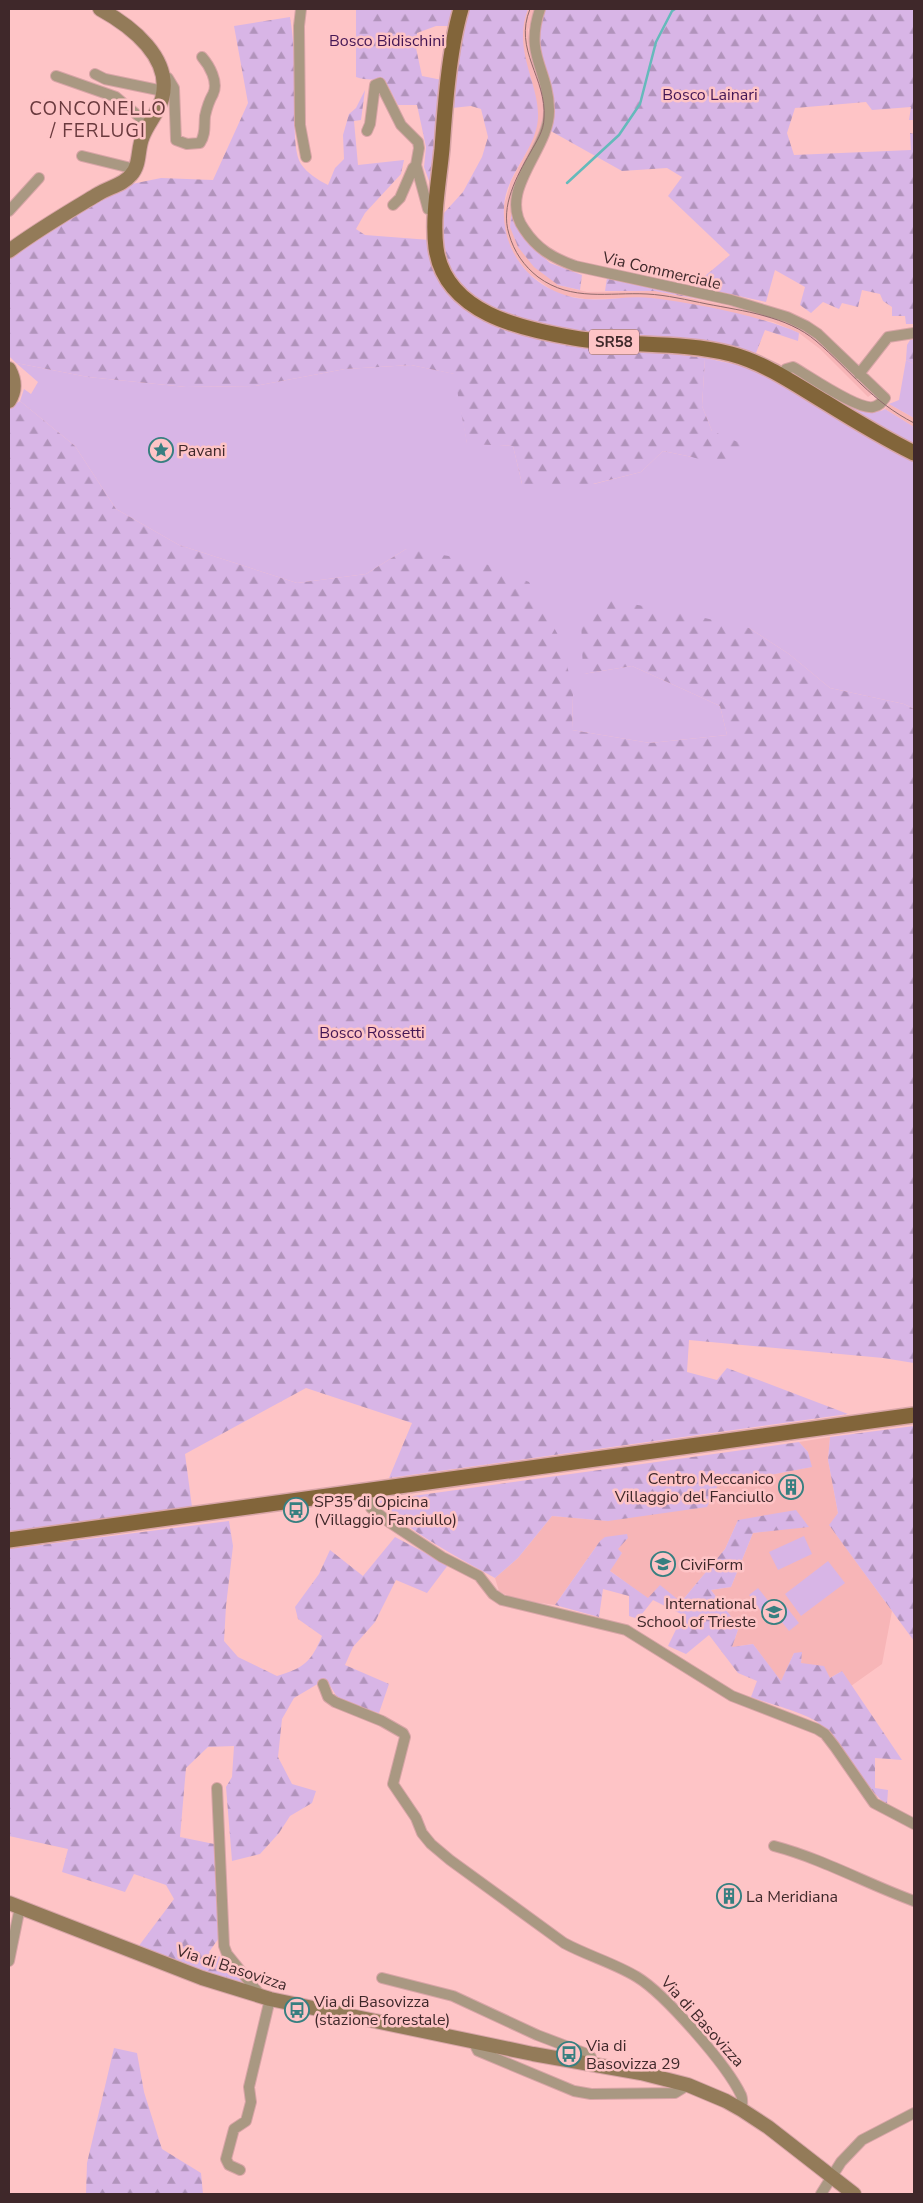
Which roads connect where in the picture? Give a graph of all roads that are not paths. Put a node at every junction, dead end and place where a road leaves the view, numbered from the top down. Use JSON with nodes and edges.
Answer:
{"nodes":[{"id":1,"x":100,"y":9,"type":"edge"},
{"id":2,"x":301,"y":9,"type":"edge"},
{"id":3,"x":461,"y":9,"type":"edge"},
{"id":4,"x":540,"y":9,"type":"edge"},
{"id":5,"x":202,"y":57,"type":"dead end"},
{"id":6,"x":95,"y":74,"type":"dead end"},
{"id":7,"x":56,"y":76,"type":"dead end"},
{"id":8,"x":163,"y":84,"type":"junction"},
{"id":9,"x":149,"y":126,"type":"junction"},
{"id":10,"x":367,"y":131,"type":"dead end"},
{"id":11,"x":82,"y":156,"type":"dead end"},
{"id":12,"x":306,"y":156,"type":"dead end"},
{"id":13,"x":416,"y":165,"type":"junction"},
{"id":14,"x":135,"y":169,"type":"junction"},
{"id":15,"x":39,"y":178,"type":"dead end"},
{"id":16,"x":393,"y":206,"type":"dead end"},
{"id":17,"x":436,"y":209,"type":"junction"},
{"id":18,"x":9,"y":211,"type":"edge"},
{"id":19,"x":9,"y":251,"type":"edge"},
{"id":20,"x":914,"y":333,"type":"edge"},
{"id":21,"x":9,"y":369,"type":"edge"},
{"id":22,"x":859,"y":374,"type":"junction"},
{"id":23,"x":782,"y":376,"type":"junction"},
{"id":24,"x":9,"y":400,"type":"edge"},
{"id":25,"x":914,"y":453,"type":"edge"},
{"id":26,"x":914,"y":1415,"type":"edge"},
{"id":27,"x":365,"y":1491,"type":"junction"},
{"id":28,"x":9,"y":1540,"type":"edge"},
{"id":29,"x":323,"y":1684,"type":"dead end"},
{"id":30,"x":217,"y":1788,"type":"dead end"},
{"id":31,"x":914,"y":1824,"type":"edge"},
{"id":32,"x":774,"y":1846,"type":"dead end"},
{"id":33,"x":914,"y":1902,"type":"edge"},
{"id":34,"x":14,"y":1905,"type":"edge"},
{"id":35,"x":9,"y":1961,"type":"edge"},
{"id":36,"x":382,"y":1978,"type":"dead end"},
{"id":37,"x":265,"y":1998,"type":"junction"},
{"id":38,"x":473,"y":2040,"type":"junction"},
{"id":39,"x":592,"y":2064,"type":"junction"},
{"id":40,"x":688,"y":2085,"type":"junction"},
{"id":41,"x":742,"y":2110,"type":"junction"},
{"id":42,"x":914,"y":2113,"type":"edge"},
{"id":43,"x":240,"y":2170,"type":"dead end"},
{"id":44,"x":832,"y":2177,"type":"junction"},
{"id":45,"x":821,"y":2194,"type":"edge"},
{"id":46,"x":854,"y":2194,"type":"edge"}],
"edges":[{"from":1,"to":8,"type":"main road"},
{"from":2,"to":12,"type":"street"},
{"from":3,"to":17,"type":"main road","number":"SR58"},
{"from":4,"to":22,"type":"street","name":"Via Commerciale"},
{"from":5,"to":8,"type":"street"},
{"from":6,"to":8,"type":"street"},
{"from":7,"to":9,"type":"street"},
{"from":8,"to":9,"type":"main road"},
{"from":9,"to":14,"type":"main road"},
{"from":10,"to":13,"type":"street"},
{"from":11,"to":14,"type":"street"},
{"from":13,"to":16,"type":"street"},
{"from":13,"to":17,"type":"street"},
{"from":14,"to":19,"type":"main road"},
{"from":15,"to":18,"type":"street"},
{"from":17,"to":23,"type":"main road","number":"SR58"},
{"from":20,"to":22,"type":"street"},
{"from":21,"to":24,"type":"main road"},
{"from":22,"to":23,"type":"street","name":"Via Commerciale"},
{"from":23,"to":25,"type":"main road","number":"SR58"},
{"from":26,"to":27,"type":"main road"},
{"from":27,"to":28,"type":"main road"},
{"from":27,"to":31,"type":"street"},
{"from":29,"to":41,"type":"street","name":"Via di Basovizza"},
{"from":30,"to":37,"type":"street"},
{"from":32,"to":33,"type":"street"},
{"from":34,"to":35,"type":"street"},
{"from":34,"to":37,"type":"main road","name":"Via di Basovizza"},
{"from":36,"to":39,"type":"street"},
{"from":37,"to":38,"type":"main road","name":"Via di Basovizza"},
{"from":37,"to":43,"type":"street"},
{"from":38,"to":39,"type":"main road","name":"Via di Basovizza"},
{"from":38,"to":40,"type":"street"},
{"from":39,"to":40,"type":"main road","name":"Via di Basovizza"},
{"from":40,"to":41,"type":"main road","name":"Via di Basovizza"},
{"from":41,"to":44,"type":"main road","name":"Via di Basovizza"},
{"from":42,"to":44,"type":"street"},
{"from":44,"to":45,"type":"street"},
{"from":44,"to":46,"type":"main road","name":"Via di Basovizza"}]}
